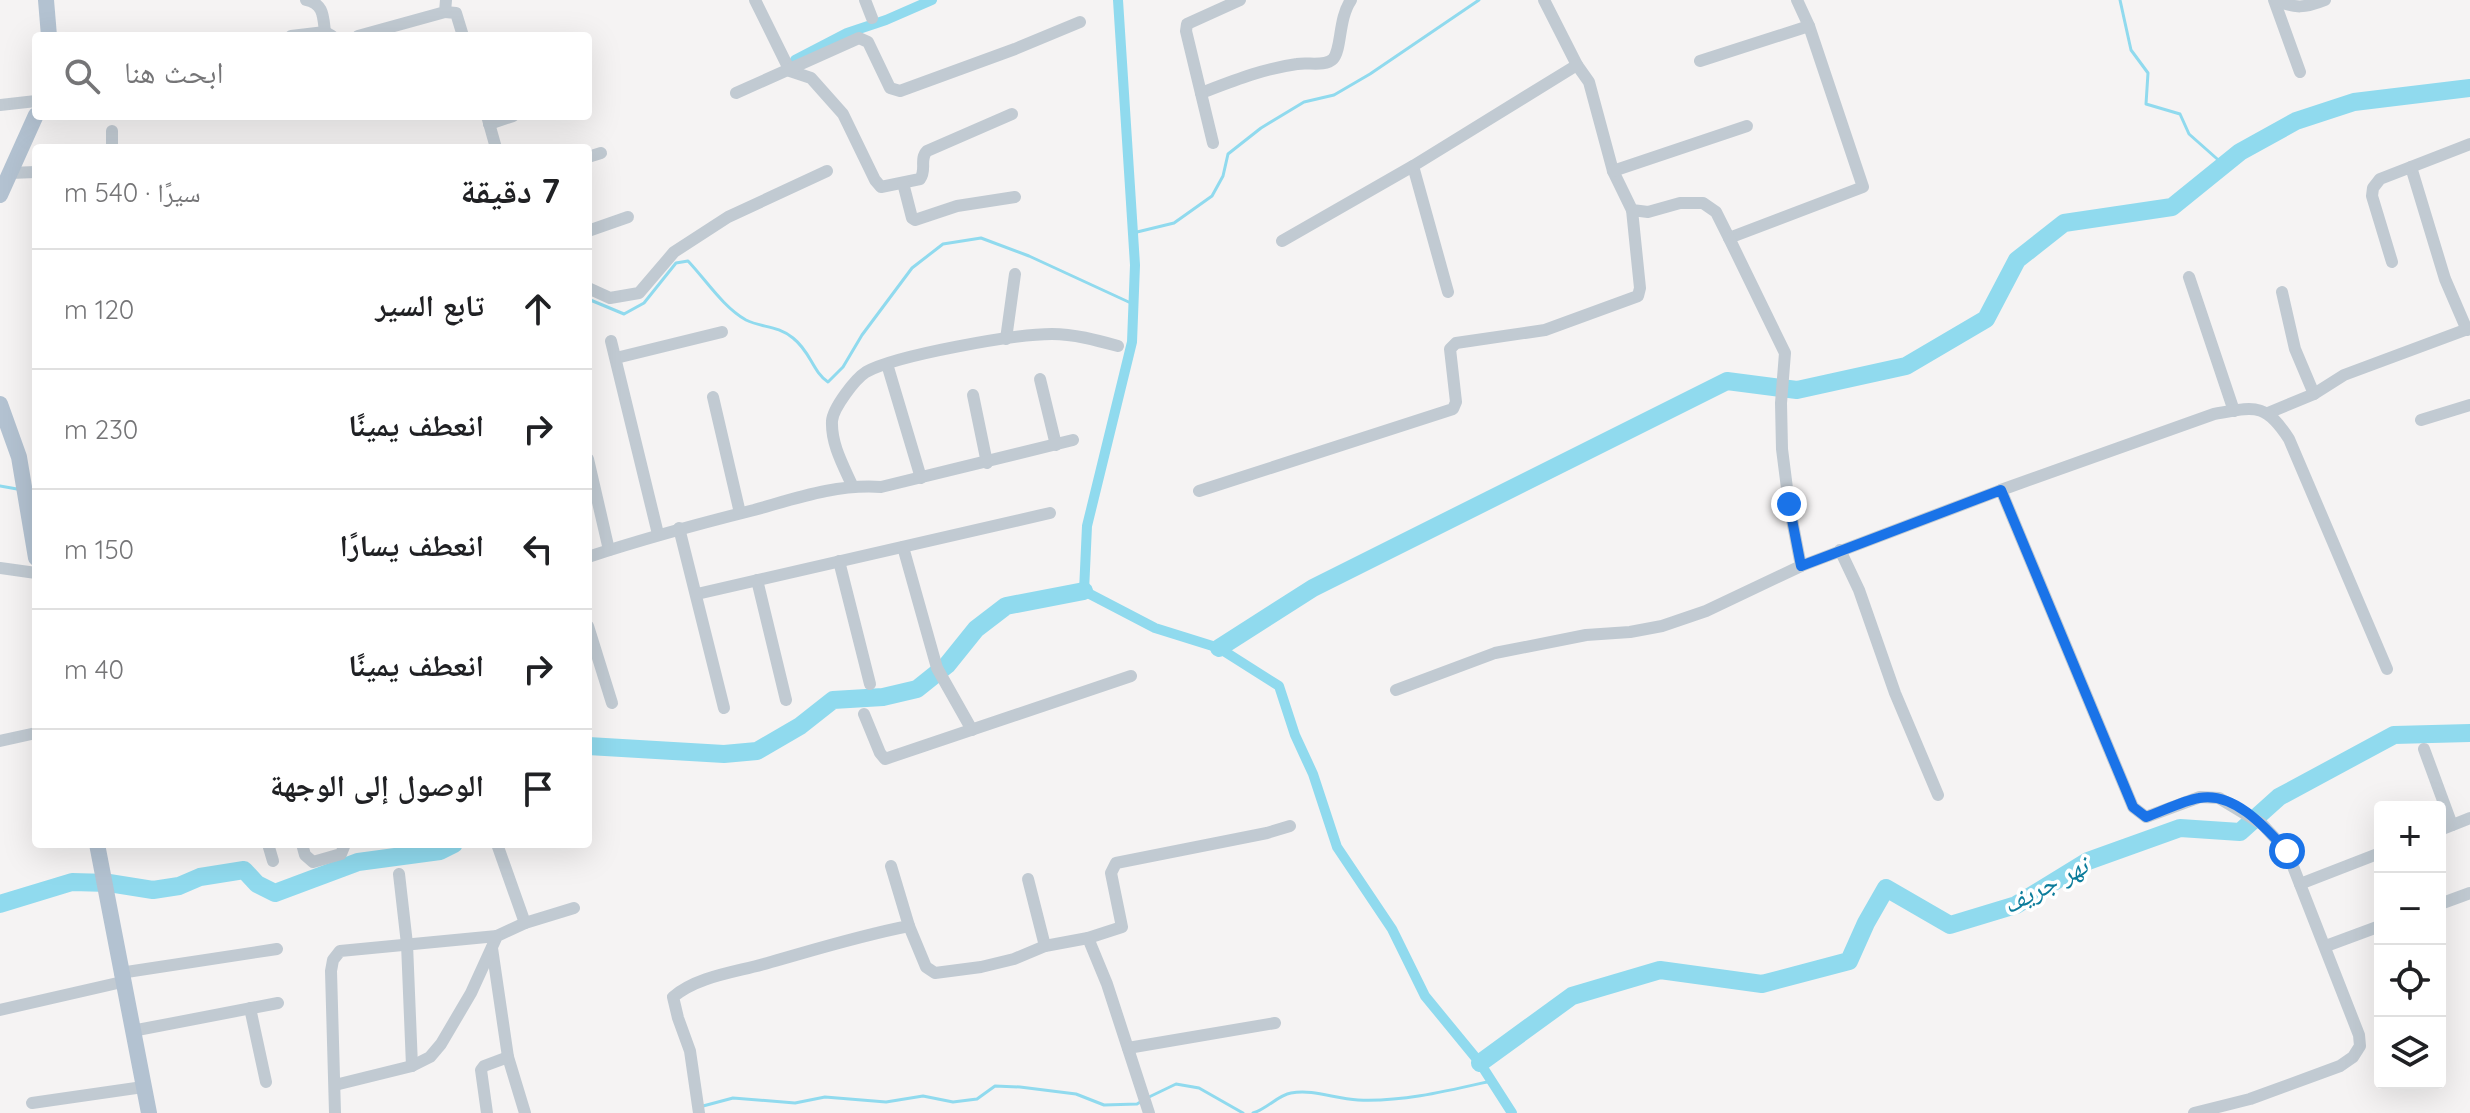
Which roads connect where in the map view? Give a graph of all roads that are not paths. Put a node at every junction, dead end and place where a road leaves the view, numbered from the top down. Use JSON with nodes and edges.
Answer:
{"nodes":[{"id":1,"x":46,"y":0,"type":"edge"},
{"id":2,"x":306,"y":0,"type":"edge"},
{"id":3,"x":755,"y":0,"type":"edge"},
{"id":4,"x":865,"y":0,"type":"edge"},
{"id":5,"x":1240,"y":0,"type":"edge"},
{"id":6,"x":1351,"y":0,"type":"edge"},
{"id":7,"x":1544,"y":0,"type":"edge"},
{"id":8,"x":1797,"y":0,"type":"edge"},
{"id":9,"x":2275,"y":0,"type":"edge"},
{"id":10,"x":2325,"y":0,"type":"edge"},
{"id":11,"x":445,"y":6,"type":"edge"},
{"id":12,"x":872,"y":18,"type":"dead end"},
{"id":13,"x":1080,"y":22,"type":"dead end"},
{"id":14,"x":1809,"y":26,"type":"junction"},
{"id":15,"x":49,"y":32,"type":"edge"},
{"id":16,"x":328,"y":32,"type":"edge"},
{"id":17,"x":370,"y":32,"type":"edge"},
{"id":18,"x":462,"y":32,"type":"edge"},
{"id":19,"x":1700,"y":61,"type":"dead end"},
{"id":20,"x":1577,"y":65,"type":"junction"},
{"id":21,"x":790,"y":71,"type":"junction"},
{"id":22,"x":2300,"y":72,"type":"dead end"},
{"id":23,"x":736,"y":93,"type":"dead end"},
{"id":24,"x":1201,"y":93,"type":"junction"},
{"id":25,"x":32,"y":101,"type":"edge"},
{"id":26,"x":0,"y":105,"type":"edge"},
{"id":27,"x":1012,"y":114,"type":"dead end"},
{"id":28,"x":34,"y":120,"type":"edge"},
{"id":29,"x":488,"y":120,"type":"edge"},
{"id":30,"x":1747,"y":126,"type":"dead end"},
{"id":31,"x":112,"y":131,"type":"dead end"},
{"id":32,"x":1213,"y":143,"type":"dead end"},
{"id":33,"x":112,"y":144,"type":"edge"},
{"id":34,"x":495,"y":144,"type":"edge"},
{"id":35,"x":2470,"y":144,"type":"edge"},
{"id":36,"x":1413,"y":166,"type":"junction"},
{"id":37,"x":2411,"y":167,"type":"junction"},
{"id":38,"x":827,"y":171,"type":"dead end"},
{"id":39,"x":1613,"y":171,"type":"junction"},
{"id":40,"x":32,"y":172,"type":"edge"},
{"id":41,"x":10,"y":173,"type":"junction"},
{"id":42,"x":903,"y":183,"type":"junction"},
{"id":43,"x":0,"y":195,"type":"edge"},
{"id":44,"x":1015,"y":197,"type":"dead end"},
{"id":45,"x":1632,"y":210,"type":"junction"},
{"id":46,"x":628,"y":217,"type":"dead end"},
{"id":47,"x":592,"y":230,"type":"edge"},
{"id":48,"x":1729,"y":238,"type":"junction"},
{"id":49,"x":1282,"y":241,"type":"dead end"},
{"id":50,"x":2392,"y":262,"type":"dead end"},
{"id":51,"x":1015,"y":274,"type":"dead end"},
{"id":52,"x":2189,"y":277,"type":"dead end"},
{"id":53,"x":592,"y":290,"type":"edge"},
{"id":54,"x":1448,"y":292,"type":"dead end"},
{"id":55,"x":2282,"y":292,"type":"dead end"},
{"id":56,"x":2469,"y":329,"type":"edge"},
{"id":57,"x":722,"y":332,"type":"dead end"},
{"id":58,"x":1006,"y":339,"type":"junction"},
{"id":59,"x":611,"y":341,"type":"dead end"},
{"id":60,"x":1118,"y":346,"type":"dead end"},
{"id":61,"x":616,"y":358,"type":"junction"},
{"id":62,"x":887,"y":364,"type":"junction"},
{"id":63,"x":1040,"y":379,"type":"dead end"},
{"id":64,"x":2314,"y":394,"type":"junction"},
{"id":65,"x":973,"y":395,"type":"dead end"},
{"id":66,"x":713,"y":397,"type":"dead end"},
{"id":67,"x":0,"y":404,"type":"edge"},
{"id":68,"x":2470,"y":405,"type":"edge"},
{"id":69,"x":2234,"y":411,"type":"junction"},
{"id":70,"x":2268,"y":413,"type":"junction"},
{"id":71,"x":2421,"y":420,"type":"dead end"},
{"id":72,"x":1073,"y":440,"type":"dead end"},
{"id":73,"x":1056,"y":445,"type":"junction"},
{"id":74,"x":987,"y":463,"type":"junction"},
{"id":75,"x":592,"y":476,"type":"edge"},
{"id":76,"x":921,"y":478,"type":"junction"},
{"id":77,"x":852,"y":485,"type":"junction"},
{"id":78,"x":2001,"y":490,"type":"junction"},
{"id":79,"x":1199,"y":491,"type":"dead end"},
{"id":80,"x":740,"y":513,"type":"junction"},
{"id":81,"x":1050,"y":513,"type":"dead end"},
{"id":82,"x":679,"y":528,"type":"junction"},
{"id":83,"x":658,"y":534,"type":"junction"},
{"id":84,"x":32,"y":537,"type":"edge"},
{"id":85,"x":903,"y":547,"type":"junction"},
{"id":86,"x":609,"y":550,"type":"junction"},
{"id":87,"x":1840,"y":550,"type":"junction"},
{"id":88,"x":592,"y":556,"type":"edge"},
{"id":89,"x":839,"y":561,"type":"junction"},
{"id":90,"x":1801,"y":566,"type":"junction"},
{"id":91,"x":0,"y":568,"type":"edge"},
{"id":92,"x":32,"y":572,"type":"edge"},
{"id":93,"x":757,"y":580,"type":"junction"},
{"id":94,"x":697,"y":594,"type":"junction"},
{"id":95,"x":592,"y":639,"type":"edge"},
{"id":96,"x":2387,"y":669,"type":"dead end"},
{"id":97,"x":1131,"y":676,"type":"dead end"},
{"id":98,"x":870,"y":684,"type":"dead end"},
{"id":99,"x":1396,"y":690,"type":"dead end"},
{"id":100,"x":786,"y":700,"type":"dead end"},
{"id":101,"x":612,"y":703,"type":"dead end"},
{"id":102,"x":724,"y":708,"type":"dead end"},
{"id":103,"x":864,"y":714,"type":"dead end"},
{"id":104,"x":972,"y":730,"type":"junction"},
{"id":105,"x":32,"y":734,"type":"edge"},
{"id":106,"x":0,"y":741,"type":"edge"},
{"id":107,"x":2424,"y":749,"type":"dead end"},
{"id":108,"x":1938,"y":795,"type":"dead end"},
{"id":109,"x":2439,"y":801,"type":"edge"},
{"id":110,"x":2470,"y":818,"type":"edge"},
{"id":111,"x":1290,"y":826,"type":"dead end"},
{"id":112,"x":2446,"y":827,"type":"edge"},
{"id":113,"x":98,"y":848,"type":"edge"},
{"id":114,"x":269,"y":848,"type":"edge"},
{"id":115,"x":303,"y":848,"type":"edge"},
{"id":116,"x":343,"y":848,"type":"edge"},
{"id":117,"x":498,"y":848,"type":"edge"},
{"id":118,"x":2374,"y":855,"type":"edge"},
{"id":119,"x":273,"y":861,"type":"dead end"},
{"id":120,"x":891,"y":866,"type":"dead end"},
{"id":121,"x":399,"y":874,"type":"dead end"},
{"id":122,"x":1028,"y":879,"type":"dead end"},
{"id":123,"x":2300,"y":884,"type":"junction"},
{"id":124,"x":2470,"y":893,"type":"edge"},
{"id":125,"x":2446,"y":902,"type":"edge"},
{"id":126,"x":574,"y":908,"type":"dead end"},
{"id":127,"x":525,"y":923,"type":"junction"},
{"id":128,"x":909,"y":926,"type":"junction"},
{"id":129,"x":2374,"y":928,"type":"edge"},
{"id":130,"x":1088,"y":938,"type":"junction"},
{"id":131,"x":494,"y":940,"type":"junction"},
{"id":132,"x":407,"y":944,"type":"junction"},
{"id":133,"x":1045,"y":946,"type":"junction"},
{"id":134,"x":2326,"y":946,"type":"junction"},
{"id":135,"x":277,"y":949,"type":"dead end"},
{"id":136,"x":121,"y":977,"type":"junction"},
{"id":137,"x":278,"y":1003,"type":"dead end"},
{"id":138,"x":250,"y":1008,"type":"junction"},
{"id":139,"x":0,"y":1010,"type":"edge"},
{"id":140,"x":1275,"y":1023,"type":"dead end"},
{"id":141,"x":132,"y":1031,"type":"junction"},
{"id":142,"x":1128,"y":1048,"type":"junction"},
{"id":143,"x":508,"y":1057,"type":"junction"},
{"id":144,"x":412,"y":1066,"type":"junction"},
{"id":145,"x":266,"y":1082,"type":"dead end"},
{"id":146,"x":335,"y":1085,"type":"junction"},
{"id":147,"x":143,"y":1087,"type":"junction"},
{"id":148,"x":32,"y":1103,"type":"dead end"},
{"id":149,"x":149,"y":1113,"type":"edge"},
{"id":150,"x":335,"y":1113,"type":"edge"},
{"id":151,"x":487,"y":1113,"type":"edge"},
{"id":152,"x":525,"y":1113,"type":"edge"},
{"id":153,"x":699,"y":1113,"type":"edge"},
{"id":154,"x":1149,"y":1113,"type":"edge"},
{"id":155,"x":2194,"y":1113,"type":"edge"}],
"edges":[{"from":1,"to":15,"type":"main road"},
{"from":2,"to":16,"type":"street"},
{"from":3,"to":21,"type":"street"},
{"from":4,"to":12,"type":"street"},
{"from":5,"to":24,"type":"street"},
{"from":6,"to":24,"type":"street"},
{"from":7,"to":20,"type":"street"},
{"from":8,"to":14,"type":"street"},
{"from":9,"to":10,"type":"street"},
{"from":9,"to":22,"type":"street"},
{"from":11,"to":17,"type":"street"},
{"from":11,"to":18,"type":"street"},
{"from":13,"to":21,"type":"street"},
{"from":14,"to":19,"type":"street"},
{"from":14,"to":48,"type":"street"},
{"from":20,"to":36,"type":"street"},
{"from":20,"to":39,"type":"street"},
{"from":21,"to":23,"type":"street"},
{"from":21,"to":42,"type":"street"},
{"from":24,"to":32,"type":"street"},
{"from":25,"to":26,"type":"street"},
{"from":27,"to":42,"type":"street"},
{"from":28,"to":41,"type":"main road"},
{"from":29,"to":34,"type":"street"},
{"from":30,"to":39,"type":"street"},
{"from":31,"to":33,"type":"street"},
{"from":35,"to":37,"type":"street"},
{"from":36,"to":49,"type":"street"},
{"from":36,"to":54,"type":"street"},
{"from":37,"to":50,"type":"street"},
{"from":37,"to":56,"type":"street"},
{"from":38,"to":53,"type":"street"},
{"from":39,"to":45,"type":"street"},
{"from":40,"to":41,"type":"street"},
{"from":41,"to":43,"type":"main road"},
{"from":42,"to":44,"type":"street"},
{"from":45,"to":48,"type":"street"},
{"from":45,"to":79,"type":"street"},
{"from":46,"to":47,"type":"street"},
{"from":48,"to":90,"type":"street"},
{"from":51,"to":58,"type":"street"},
{"from":52,"to":69,"type":"street"},
{"from":55,"to":64,"type":"street"},
{"from":56,"to":64,"type":"street"},
{"from":57,"to":61,"type":"street"},
{"from":58,"to":60,"type":"street"},
{"from":58,"to":62,"type":"street"},
{"from":59,"to":61,"type":"street"},
{"from":61,"to":83,"type":"street"},
{"from":62,"to":76,"type":"street"},
{"from":62,"to":77,"type":"street"},
{"from":63,"to":73,"type":"street"},
{"from":64,"to":70,"type":"street"},
{"from":65,"to":74,"type":"street"},
{"from":66,"to":80,"type":"street"},
{"from":67,"to":84,"type":"main road"},
{"from":68,"to":71,"type":"street"},
{"from":69,"to":70,"type":"street"},
{"from":69,"to":78,"type":"street"},
{"from":70,"to":96,"type":"street"},
{"from":72,"to":73,"type":"street"},
{"from":73,"to":74,"type":"street"},
{"from":74,"to":76,"type":"street"},
{"from":75,"to":86,"type":"street"},
{"from":76,"to":77,"type":"street"},
{"from":77,"to":80,"type":"street"},
{"from":78,"to":87,"type":"street"},
{"from":78,"to":123,"type":"street"},
{"from":80,"to":82,"type":"street"},
{"from":81,"to":85,"type":"street"},
{"from":82,"to":83,"type":"street"},
{"from":82,"to":94,"type":"street"},
{"from":83,"to":86,"type":"street"},
{"from":85,"to":89,"type":"street"},
{"from":85,"to":104,"type":"street"},
{"from":86,"to":88,"type":"street"},
{"from":87,"to":90,"type":"street"},
{"from":87,"to":108,"type":"street"},
{"from":89,"to":93,"type":"street"},
{"from":89,"to":98,"type":"street"},
{"from":90,"to":99,"type":"street"},
{"from":91,"to":92,"type":"street"},
{"from":93,"to":94,"type":"street"},
{"from":93,"to":100,"type":"street"},
{"from":94,"to":102,"type":"street"},
{"from":95,"to":101,"type":"street"},
{"from":97,"to":104,"type":"street"},
{"from":103,"to":104,"type":"street"},
{"from":105,"to":106,"type":"street"},
{"from":107,"to":109,"type":"street"},
{"from":110,"to":112,"type":"street"},
{"from":111,"to":130,"type":"street"},
{"from":113,"to":136,"type":"main road"},
{"from":114,"to":119,"type":"street"},
{"from":115,"to":116,"type":"street"},
{"from":117,"to":127,"type":"street"},
{"from":118,"to":123,"type":"street"},
{"from":120,"to":128,"type":"street"},
{"from":121,"to":132,"type":"street"},
{"from":122,"to":133,"type":"street"},
{"from":123,"to":134,"type":"street"},
{"from":124,"to":125,"type":"street"},
{"from":126,"to":127,"type":"street"},
{"from":127,"to":131,"type":"street"},
{"from":128,"to":133,"type":"street"},
{"from":128,"to":153,"type":"street"},
{"from":129,"to":134,"type":"street"},
{"from":130,"to":133,"type":"street"},
{"from":130,"to":142,"type":"street"},
{"from":131,"to":132,"type":"street"},
{"from":131,"to":143,"type":"street"},
{"from":131,"to":144,"type":"street"},
{"from":132,"to":144,"type":"street"},
{"from":132,"to":146,"type":"street"},
{"from":134,"to":155,"type":"street"},
{"from":135,"to":136,"type":"street"},
{"from":136,"to":139,"type":"street"},
{"from":136,"to":141,"type":"main road"},
{"from":137,"to":138,"type":"street"},
{"from":138,"to":141,"type":"street"},
{"from":138,"to":145,"type":"street"},
{"from":140,"to":142,"type":"street"},
{"from":141,"to":147,"type":"main road"},
{"from":142,"to":154,"type":"street"},
{"from":143,"to":151,"type":"street"},
{"from":143,"to":152,"type":"street"},
{"from":144,"to":146,"type":"street"},
{"from":146,"to":150,"type":"street"},
{"from":147,"to":148,"type":"street"},
{"from":147,"to":149,"type":"main road"}]}
